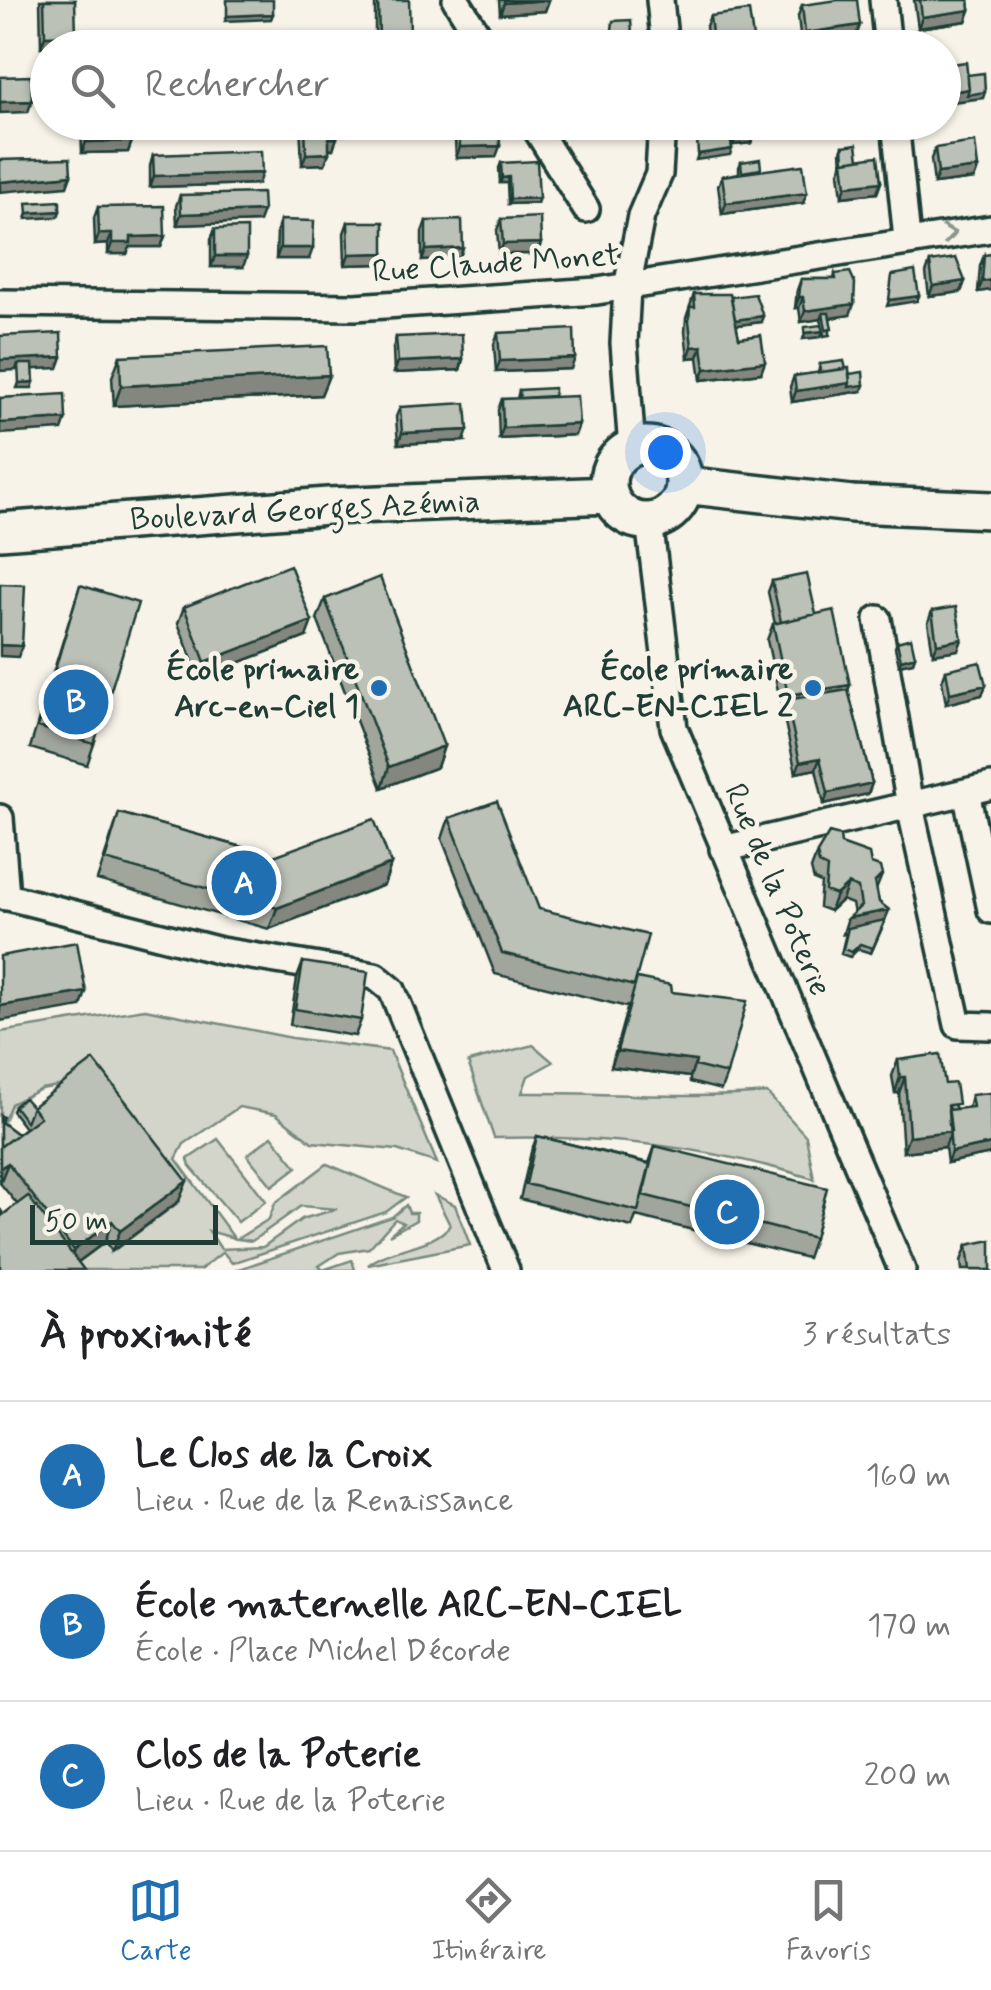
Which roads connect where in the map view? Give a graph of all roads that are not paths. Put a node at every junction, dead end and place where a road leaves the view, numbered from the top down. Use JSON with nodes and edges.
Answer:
{"nodes":[{"id":1,"x":456,"y":0,"type":"edge"},
{"id":2,"x":660,"y":0,"type":"edge"},
{"id":3,"x":883,"y":0,"type":"edge"},
{"id":4,"x":475,"y":30,"type":"edge"},
{"id":5,"x":664,"y":30,"type":"edge"},
{"id":6,"x":886,"y":30,"type":"edge"},
{"id":7,"x":543,"y":140,"type":"edge"},
{"id":8,"x":661,"y":140,"type":"edge"},
{"id":9,"x":898,"y":140,"type":"edge"},
{"id":10,"x":586,"y":208,"type":"dead end"},
{"id":11,"x":991,"y":229,"type":"edge"},
{"id":12,"x":907,"y":239,"type":"junction"},
{"id":13,"x":627,"y":288,"type":"junction"},
{"id":14,"x":0,"y":303,"type":"edge"},
{"id":15,"x":632,"y":449,"type":"junction"},
{"id":16,"x":684,"y":485,"type":"junction"},
{"id":17,"x":610,"y":494,"type":"junction"},
{"id":18,"x":991,"y":510,"type":"edge"},
{"id":19,"x":649,"y":521,"type":"junction"},
{"id":20,"x":0,"y":531,"type":"edge"},
{"id":21,"x":878,"y":619,"type":"dead end"},
{"id":22,"x":979,"y":789,"type":"edge"},
{"id":23,"x":910,"y":806,"type":"junction"},
{"id":24,"x":0,"y":818,"type":"edge"},
{"id":25,"x":724,"y":850,"type":"junction"},
{"id":26,"x":3,"y":896,"type":"edge"},
{"id":27,"x":991,"y":910,"type":"edge"},
{"id":28,"x":991,"y":1026,"type":"edge"},
{"id":29,"x":506,"y":1270,"type":"edge"},
{"id":30,"x":902,"y":1270,"type":"edge"}],
"edges":[{"from":1,"to":4,"type":"street"},
{"from":2,"to":5,"type":"street"},
{"from":3,"to":6,"type":"street"},
{"from":7,"to":10,"type":"street"},
{"from":8,"to":13,"type":"street"},
{"from":9,"to":12,"type":"street"},
{"from":12,"to":11,"type":"street","name":"Rue Claude Monet","one_way":true},
{"from":12,"to":13,"type":"street","name":"Rue Claude Monet"},
{"from":13,"to":14,"type":"street","name":"Rue Claude Monet"},
{"from":13,"to":15,"type":"street"},
{"from":15,"to":16,"type":"street"},
{"from":15,"to":17,"type":"street"},
{"from":16,"to":18,"type":"street"},
{"from":16,"to":19,"type":"street"},
{"from":17,"to":19,"type":"street"},
{"from":17,"to":20,"type":"street","name":"Boulevard Georges Azémia"},
{"from":19,"to":25,"type":"street","name":"Rue de la Poterie"},
{"from":21,"to":23,"type":"street"},
{"from":22,"to":23,"type":"street"},
{"from":22,"to":27,"type":"street"},
{"from":23,"to":25,"type":"street"},
{"from":23,"to":28,"type":"street"},
{"from":24,"to":26,"type":"street"},
{"from":25,"to":30,"type":"street","name":"Rue de la Poterie"},
{"from":26,"to":29,"type":"street"}]}
